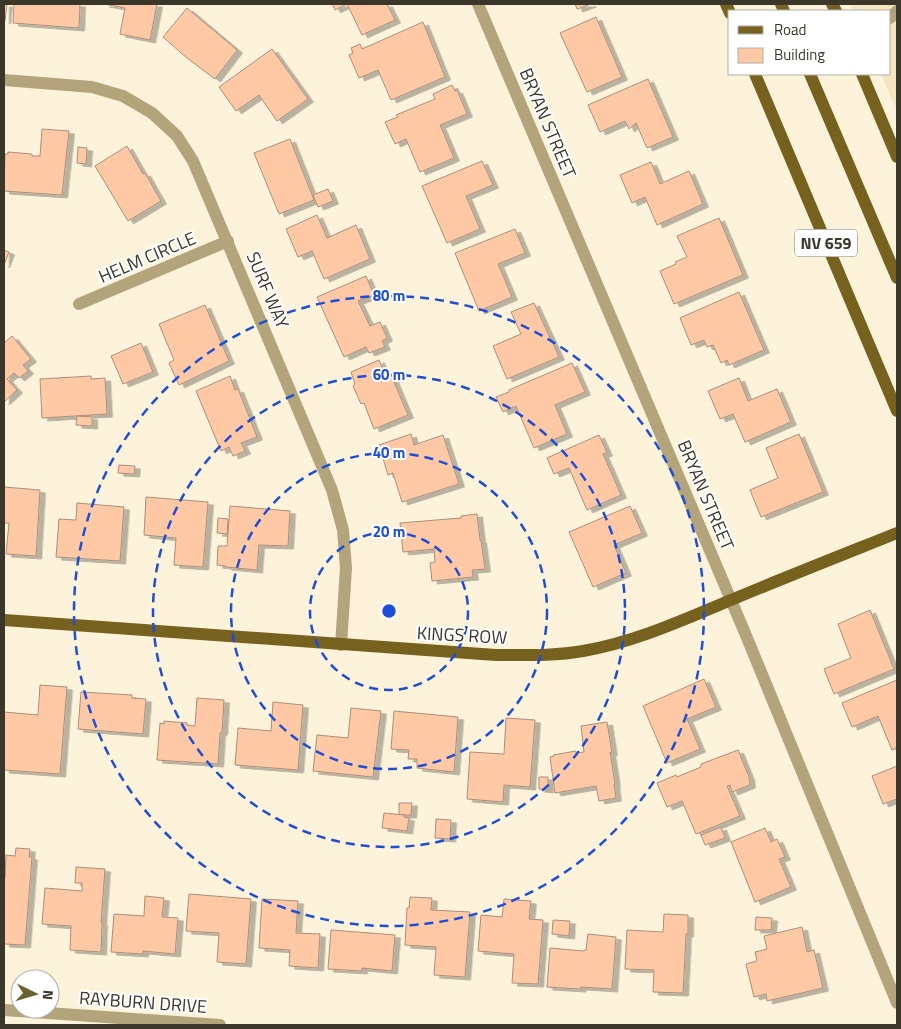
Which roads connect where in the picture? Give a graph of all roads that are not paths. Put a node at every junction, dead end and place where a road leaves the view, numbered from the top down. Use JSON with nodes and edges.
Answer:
{"nodes":[{"id":1,"x":478,"y":4,"type":"edge"},
{"id":2,"x":755,"y":75,"type":"edge"},
{"id":3,"x":810,"y":75,"type":"edge"},
{"id":4,"x":864,"y":76,"type":"edge"},
{"id":5,"x":4,"y":80,"type":"edge"},
{"id":6,"x":897,"y":157,"type":"edge"},
{"id":7,"x":228,"y":241,"type":"junction"},
{"id":8,"x":897,"y":278,"type":"edge"},
{"id":9,"x":79,"y":304,"type":"dead end"},
{"id":10,"x":897,"y":411,"type":"edge"},
{"id":11,"x":897,"y":533,"type":"edge"},
{"id":12,"x":731,"y":600,"type":"junction"},
{"id":13,"x":4,"y":620,"type":"edge"},
{"id":14,"x":341,"y":645,"type":"junction"},
{"id":15,"x":897,"y":1003,"type":"edge"},
{"id":16,"x":4,"y":1010,"type":"edge"},
{"id":17,"x":220,"y":1025,"type":"edge"}],
"edges":[{"from":1,"to":12,"type":"street","name":"BRYAN STREET"},
{"from":2,"to":10,"type":"main road","number":"NV 659"},
{"from":3,"to":8,"type":"main road","number":"NV 659"},
{"from":4,"to":6,"type":"main road"},
{"from":5,"to":7,"type":"street","name":"SURF WAY"},
{"from":7,"to":9,"type":"street","name":"HELM CIRCLE"},
{"from":7,"to":14,"type":"street","name":"SURF WAY"},
{"from":11,"to":12,"type":"main road","name":"KINGS ROW"},
{"from":12,"to":14,"type":"main road","name":"KINGS ROW"},
{"from":12,"to":15,"type":"street","name":"BRYAN STREET"},
{"from":13,"to":14,"type":"main road","name":"KINGS ROW"},
{"from":16,"to":17,"type":"street","name":"RAYBURN DRIVE"}]}
